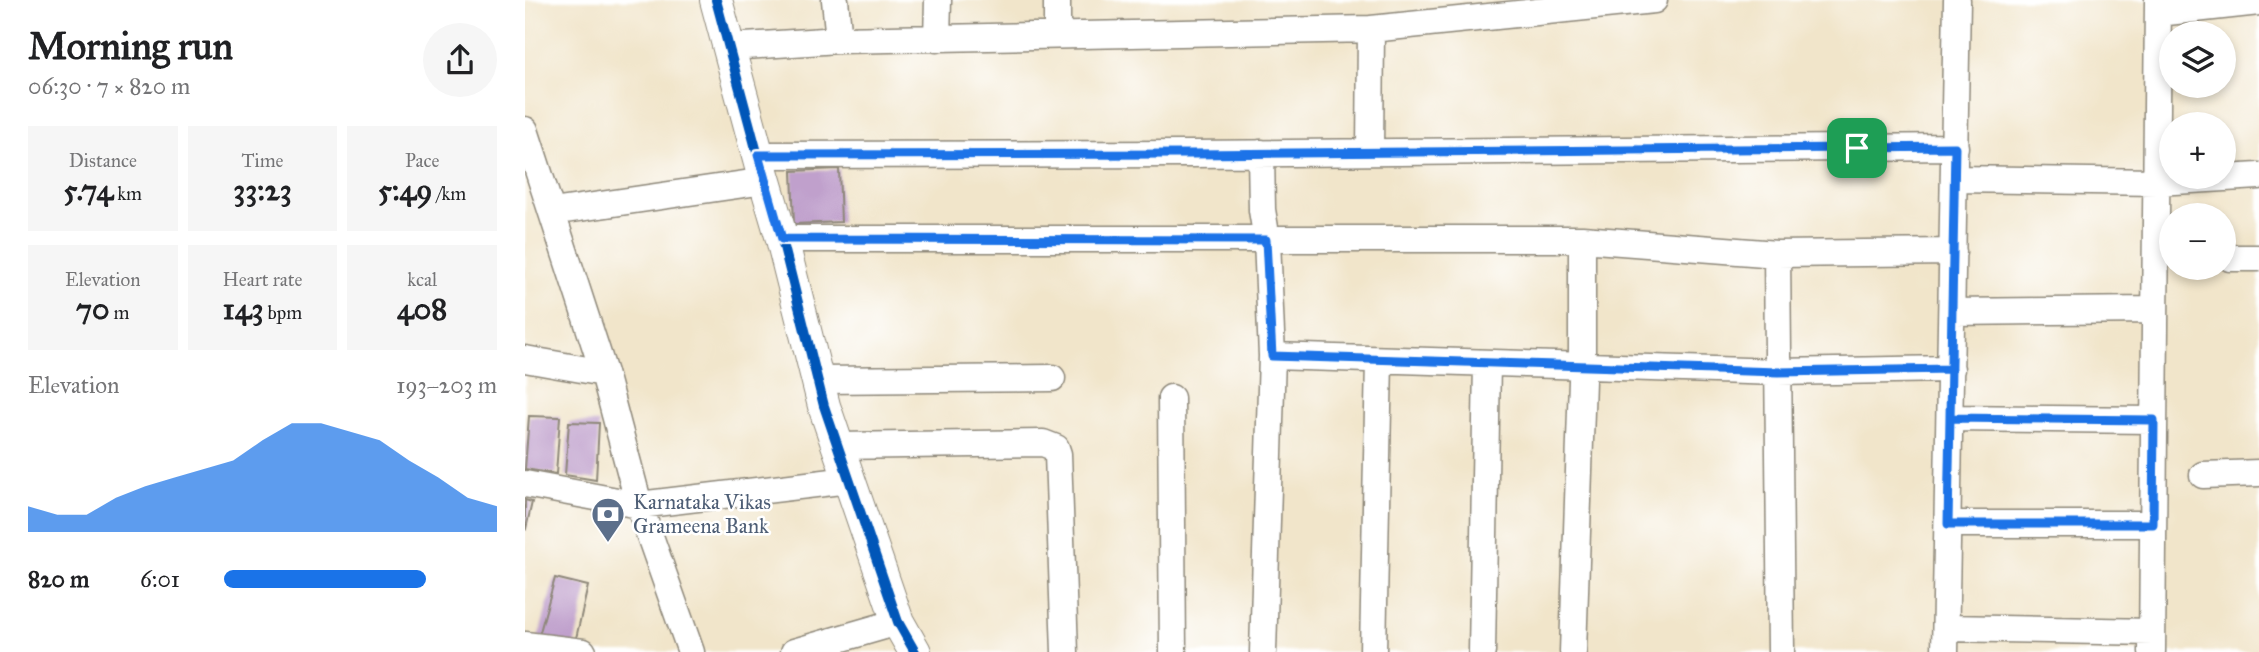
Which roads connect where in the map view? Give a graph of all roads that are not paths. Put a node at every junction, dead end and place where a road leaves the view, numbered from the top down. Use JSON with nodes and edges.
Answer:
{"nodes":[{"id":1,"x":716,"y":0,"type":"edge"},
{"id":2,"x":835,"y":0,"type":"edge"},
{"id":3,"x":938,"y":0,"type":"edge"},
{"id":4,"x":1056,"y":0,"type":"edge"},
{"id":5,"x":1654,"y":0,"type":"edge"},
{"id":6,"x":1957,"y":0,"type":"edge"},
{"id":7,"x":2259,"y":2,"type":"edge"},
{"id":8,"x":2158,"y":7,"type":"edge"},
{"id":9,"x":1371,"y":29,"type":"junction"},
{"id":10,"x":1057,"y":35,"type":"junction"},
{"id":11,"x":937,"y":39,"type":"junction"},
{"id":12,"x":839,"y":40,"type":"junction"},
{"id":13,"x":729,"y":47,"type":"junction"},
{"id":14,"x":525,"y":130,"type":"edge"},
{"id":15,"x":1955,"y":147,"type":"junction"},
{"id":16,"x":1370,"y":152,"type":"junction"},
{"id":17,"x":1261,"y":153,"type":"junction"},
{"id":18,"x":761,"y":168,"type":"junction"},
{"id":19,"x":2259,"y":176,"type":"edge"},
{"id":20,"x":1954,"y":179,"type":"junction"},
{"id":21,"x":2157,"y":182,"type":"junction"},
{"id":22,"x":552,"y":212,"type":"junction"},
{"id":23,"x":782,"y":239,"type":"junction"},
{"id":24,"x":1582,"y":239,"type":"junction"},
{"id":25,"x":1266,"y":240,"type":"junction"},
{"id":26,"x":1953,"y":252,"type":"junction"},
{"id":27,"x":1777,"y":254,"type":"junction"},
{"id":28,"x":2236,"y":258,"type":"edge"},
{"id":29,"x":2259,"y":258,"type":"edge"},
{"id":30,"x":2155,"y":310,"type":"junction"},
{"id":31,"x":1952,"y":312,"type":"junction"},
{"id":32,"x":1272,"y":356,"type":"junction"},
{"id":33,"x":525,"y":359,"type":"edge"},
{"id":34,"x":1378,"y":360,"type":"junction"},
{"id":35,"x":1487,"y":363,"type":"junction"},
{"id":36,"x":1582,"y":366,"type":"junction"},
{"id":37,"x":1951,"y":369,"type":"junction"},
{"id":38,"x":1778,"y":372,"type":"junction"},
{"id":39,"x":604,"y":373,"type":"junction"},
{"id":40,"x":1052,"y":378,"type":"dead end"},
{"id":41,"x":818,"y":380,"type":"junction"},
{"id":42,"x":1171,"y":398,"type":"dead end"},
{"id":43,"x":1950,"y":418,"type":"junction"},
{"id":44,"x":2154,"y":420,"type":"junction"},
{"id":45,"x":838,"y":446,"type":"junction"},
{"id":46,"x":2259,"y":473,"type":"edge"},
{"id":47,"x":2203,"y":475,"type":"dead end"},
{"id":48,"x":849,"y":480,"type":"junction"},
{"id":49,"x":525,"y":484,"type":"edge"},
{"id":50,"x":639,"y":505,"type":"junction"},
{"id":51,"x":1948,"y":524,"type":"junction"},
{"id":52,"x":2153,"y":524,"type":"junction"},
{"id":53,"x":898,"y":622,"type":"junction"},
{"id":54,"x":1945,"y":640,"type":"edge"},
{"id":55,"x":2152,"y":642,"type":"edge"},
{"id":56,"x":525,"y":645,"type":"edge"},
{"id":57,"x":583,"y":652,"type":"edge"},
{"id":58,"x":691,"y":652,"type":"edge"},
{"id":59,"x":794,"y":652,"type":"edge"},
{"id":60,"x":915,"y":652,"type":"edge"},
{"id":61,"x":1065,"y":652,"type":"edge"},
{"id":62,"x":1173,"y":652,"type":"edge"},
{"id":63,"x":1263,"y":652,"type":"edge"},
{"id":64,"x":1373,"y":652,"type":"edge"},
{"id":65,"x":1482,"y":652,"type":"edge"},
{"id":66,"x":1573,"y":652,"type":"edge"},
{"id":67,"x":1781,"y":652,"type":"edge"}],
"edges":[{"from":1,"to":13,"type":"street"},
{"from":2,"to":12,"type":"street"},
{"from":3,"to":11,"type":"street"},
{"from":4,"to":10,"type":"street"},
{"from":5,"to":9,"type":"street"},
{"from":6,"to":15,"type":"street"},
{"from":7,"to":8,"type":"street"},
{"from":8,"to":21,"type":"street"},
{"from":9,"to":10,"type":"street"},
{"from":9,"to":16,"type":"street"},
{"from":10,"to":11,"type":"street"},
{"from":11,"to":12,"type":"street"},
{"from":12,"to":13,"type":"street"},
{"from":13,"to":18,"type":"street"},
{"from":14,"to":22,"type":"street"},
{"from":15,"to":16,"type":"street"},
{"from":15,"to":20,"type":"street"},
{"from":16,"to":17,"type":"street"},
{"from":17,"to":18,"type":"street"},
{"from":17,"to":25,"type":"street"},
{"from":18,"to":22,"type":"street"},
{"from":18,"to":23,"type":"street"},
{"from":19,"to":21,"type":"street"},
{"from":20,"to":21,"type":"street"},
{"from":20,"to":26,"type":"street"},
{"from":21,"to":30,"type":"street"},
{"from":22,"to":39,"type":"street"},
{"from":23,"to":25,"type":"street"},
{"from":23,"to":41,"type":"street"},
{"from":24,"to":25,"type":"street"},
{"from":24,"to":27,"type":"street"},
{"from":24,"to":36,"type":"street"},
{"from":25,"to":32,"type":"street"},
{"from":26,"to":27,"type":"street"},
{"from":26,"to":31,"type":"street"},
{"from":27,"to":38,"type":"street"},
{"from":28,"to":29,"type":"street"},
{"from":30,"to":31,"type":"street"},
{"from":30,"to":44,"type":"street"},
{"from":31,"to":37,"type":"street"},
{"from":32,"to":34,"type":"street"},
{"from":32,"to":63,"type":"street"},
{"from":33,"to":39,"type":"street"},
{"from":34,"to":35,"type":"street"},
{"from":34,"to":64,"type":"street"},
{"from":35,"to":36,"type":"street"},
{"from":35,"to":65,"type":"street"},
{"from":36,"to":38,"type":"street"},
{"from":36,"to":66,"type":"street"},
{"from":37,"to":38,"type":"street"},
{"from":37,"to":43,"type":"street"},
{"from":38,"to":67,"type":"street"},
{"from":39,"to":50,"type":"street"},
{"from":40,"to":41,"type":"street"},
{"from":41,"to":45,"type":"street"},
{"from":42,"to":62,"type":"street"},
{"from":43,"to":44,"type":"street"},
{"from":43,"to":51,"type":"street"},
{"from":44,"to":52,"type":"street"},
{"from":45,"to":48,"type":"street"},
{"from":45,"to":61,"type":"street"},
{"from":46,"to":47,"type":"street"},
{"from":48,"to":50,"type":"street"},
{"from":48,"to":53,"type":"street"},
{"from":49,"to":50,"type":"street"},
{"from":50,"to":58,"type":"street"},
{"from":51,"to":52,"type":"street"},
{"from":51,"to":54,"type":"street"},
{"from":52,"to":55,"type":"street"},
{"from":53,"to":59,"type":"street"},
{"from":53,"to":60,"type":"street"},
{"from":54,"to":55,"type":"street"},
{"from":56,"to":57,"type":"street"}]}
